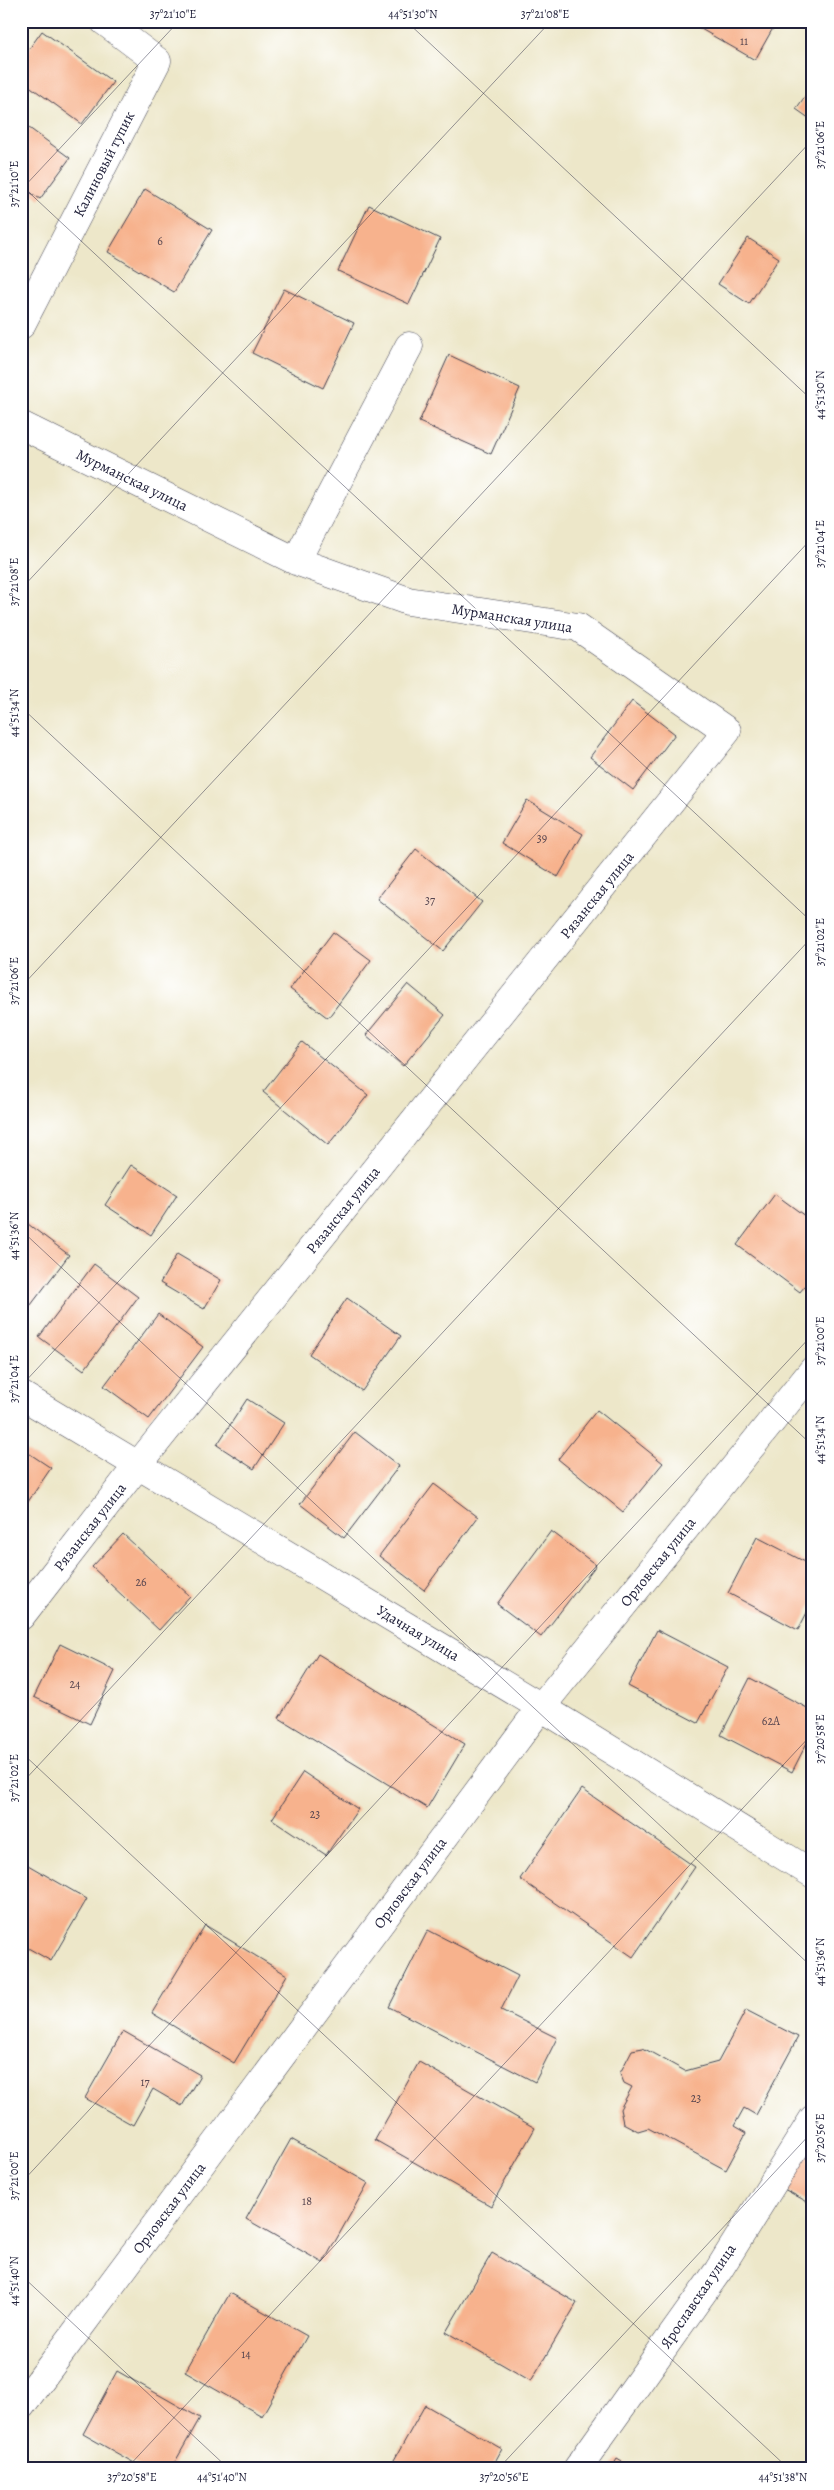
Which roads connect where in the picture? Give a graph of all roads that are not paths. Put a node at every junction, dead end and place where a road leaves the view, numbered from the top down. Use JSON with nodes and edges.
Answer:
{"nodes":[{"id":1,"x":104,"y":21,"type":"edge"},
{"id":2,"x":21,"y":325,"type":"edge"},
{"id":3,"x":409,"y":346,"type":"dead end"},
{"id":4,"x":21,"y":425,"type":"edge"},
{"id":5,"x":296,"y":561,"type":"junction"},
{"id":6,"x":668,"y":807,"type":"joint"},
{"id":7,"x":813,"y":1370,"type":"edge"},
{"id":8,"x":21,"y":1395,"type":"edge"},
{"id":9,"x":138,"y":1465,"type":"junction"},
{"id":10,"x":21,"y":1616,"type":"edge"},
{"id":11,"x":541,"y":1707,"type":"junction"},
{"id":12,"x":813,"y":1874,"type":"edge"},
{"id":13,"x":813,"y":2119,"type":"edge"},
{"id":14,"x":21,"y":2406,"type":"edge"},
{"id":15,"x":577,"y":2469,"type":"edge"}],
"edges":[{"from":1,"to":2,"type":"street","name":"Калиновый тупик"},
{"from":3,"to":5,"type":"street"},
{"from":4,"to":5,"type":"street","name":"Мурманская улица"},
{"from":5,"to":6,"type":"street","name":"Мурманская улица"},
{"from":6,"to":9,"type":"street","name":"Рязанская улица"},
{"from":7,"to":11,"type":"street","name":"Орловская улица"},
{"from":8,"to":9,"type":"street","name":"Удачная улица"},
{"from":9,"to":10,"type":"street","name":"Рязанская улица"},
{"from":9,"to":11,"type":"street","name":"Удачная улица"},
{"from":11,"to":12,"type":"street","name":"Удачная улица"},
{"from":11,"to":14,"type":"street","name":"Орловская улица"},
{"from":13,"to":15,"type":"street","name":"Ярославская улица"}]}
